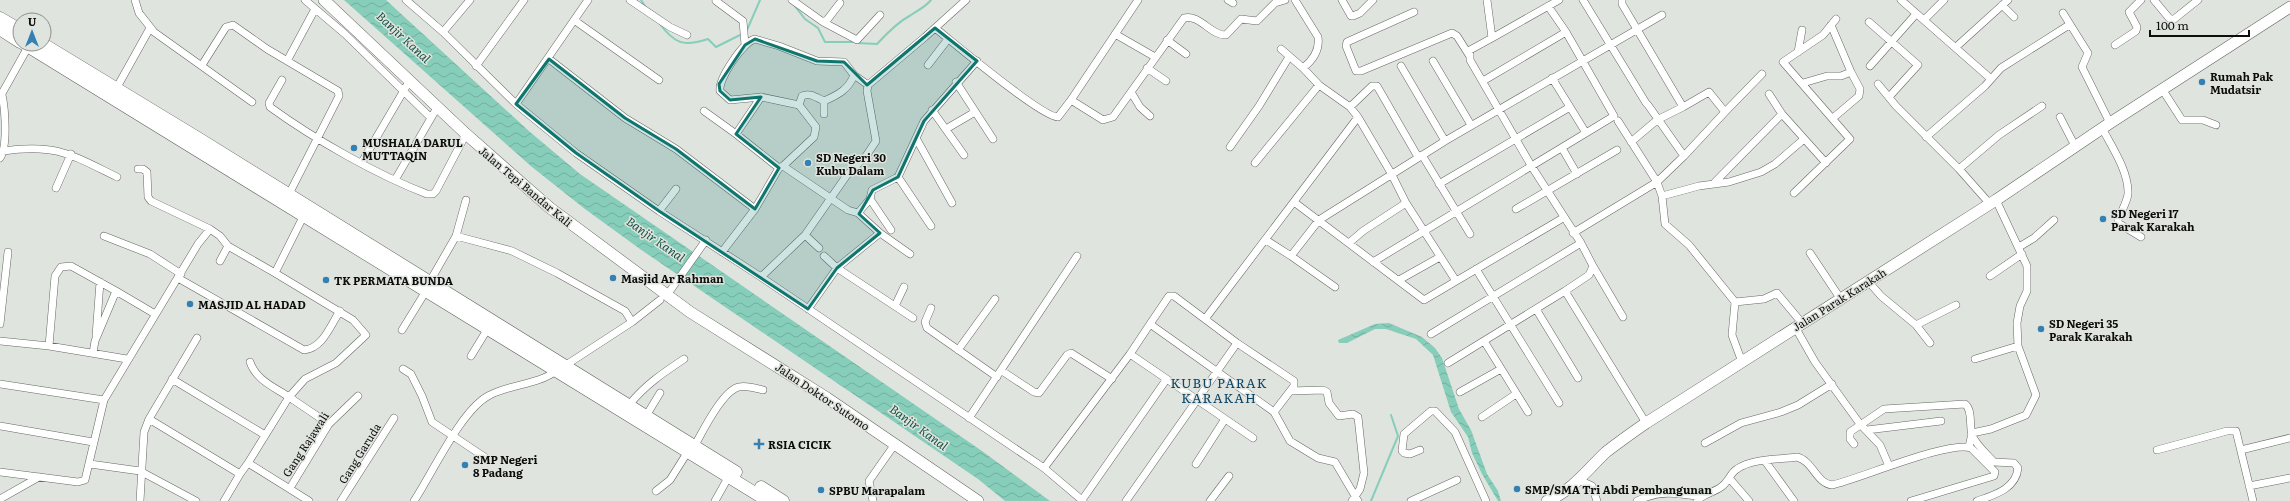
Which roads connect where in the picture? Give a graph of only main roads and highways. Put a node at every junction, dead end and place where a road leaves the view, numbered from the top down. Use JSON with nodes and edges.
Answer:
{"nodes":[{"id":1,"x":0,"y":18,"type":"edge"},
{"id":2,"x":12,"y":25,"type":"edge"},
{"id":3,"x":0,"y":29,"type":"edge"},
{"id":4,"x":12,"y":36,"type":"edge"},
{"id":5,"x":52,"y":51,"type":"edge"},
{"id":6,"x":39,"y":52,"type":"edge"},
{"id":7,"x":90,"y":79,"type":"junction"},
{"id":8,"x":211,"y":153,"type":"junction"},
{"id":9,"x":376,"y":255,"type":"junction"},
{"id":10,"x":428,"y":287,"type":"junction"},
{"id":11,"x":502,"y":333,"type":"junction"},
{"id":12,"x":561,"y":368,"type":"junction"},
{"id":13,"x":677,"y":441,"type":"junction"},
{"id":14,"x":691,"y":449,"type":"junction"},
{"id":15,"x":768,"y":501,"type":"edge"},
{"id":16,"x":783,"y":501,"type":"edge"}],
"edges":[{"from":1,"to":2,"type":"main road"},
{"from":3,"to":4,"type":"main road"},
{"from":5,"to":7,"type":"main road"},
{"from":6,"to":7,"type":"main road"},
{"from":7,"to":8,"type":"main road"},
{"from":7,"to":8,"type":"main road"},
{"from":8,"to":9,"type":"main road"},
{"from":8,"to":9,"type":"main road"},
{"from":9,"to":10,"type":"main road"},
{"from":10,"to":11,"type":"main road"},
{"from":10,"to":11,"type":"main road"},
{"from":11,"to":12,"type":"main road"},
{"from":12,"to":13,"type":"main road"},
{"from":12,"to":13,"type":"main road"},
{"from":13,"to":14,"type":"main road"},
{"from":14,"to":15,"type":"main road"},
{"from":14,"to":16,"type":"main road"}]}
